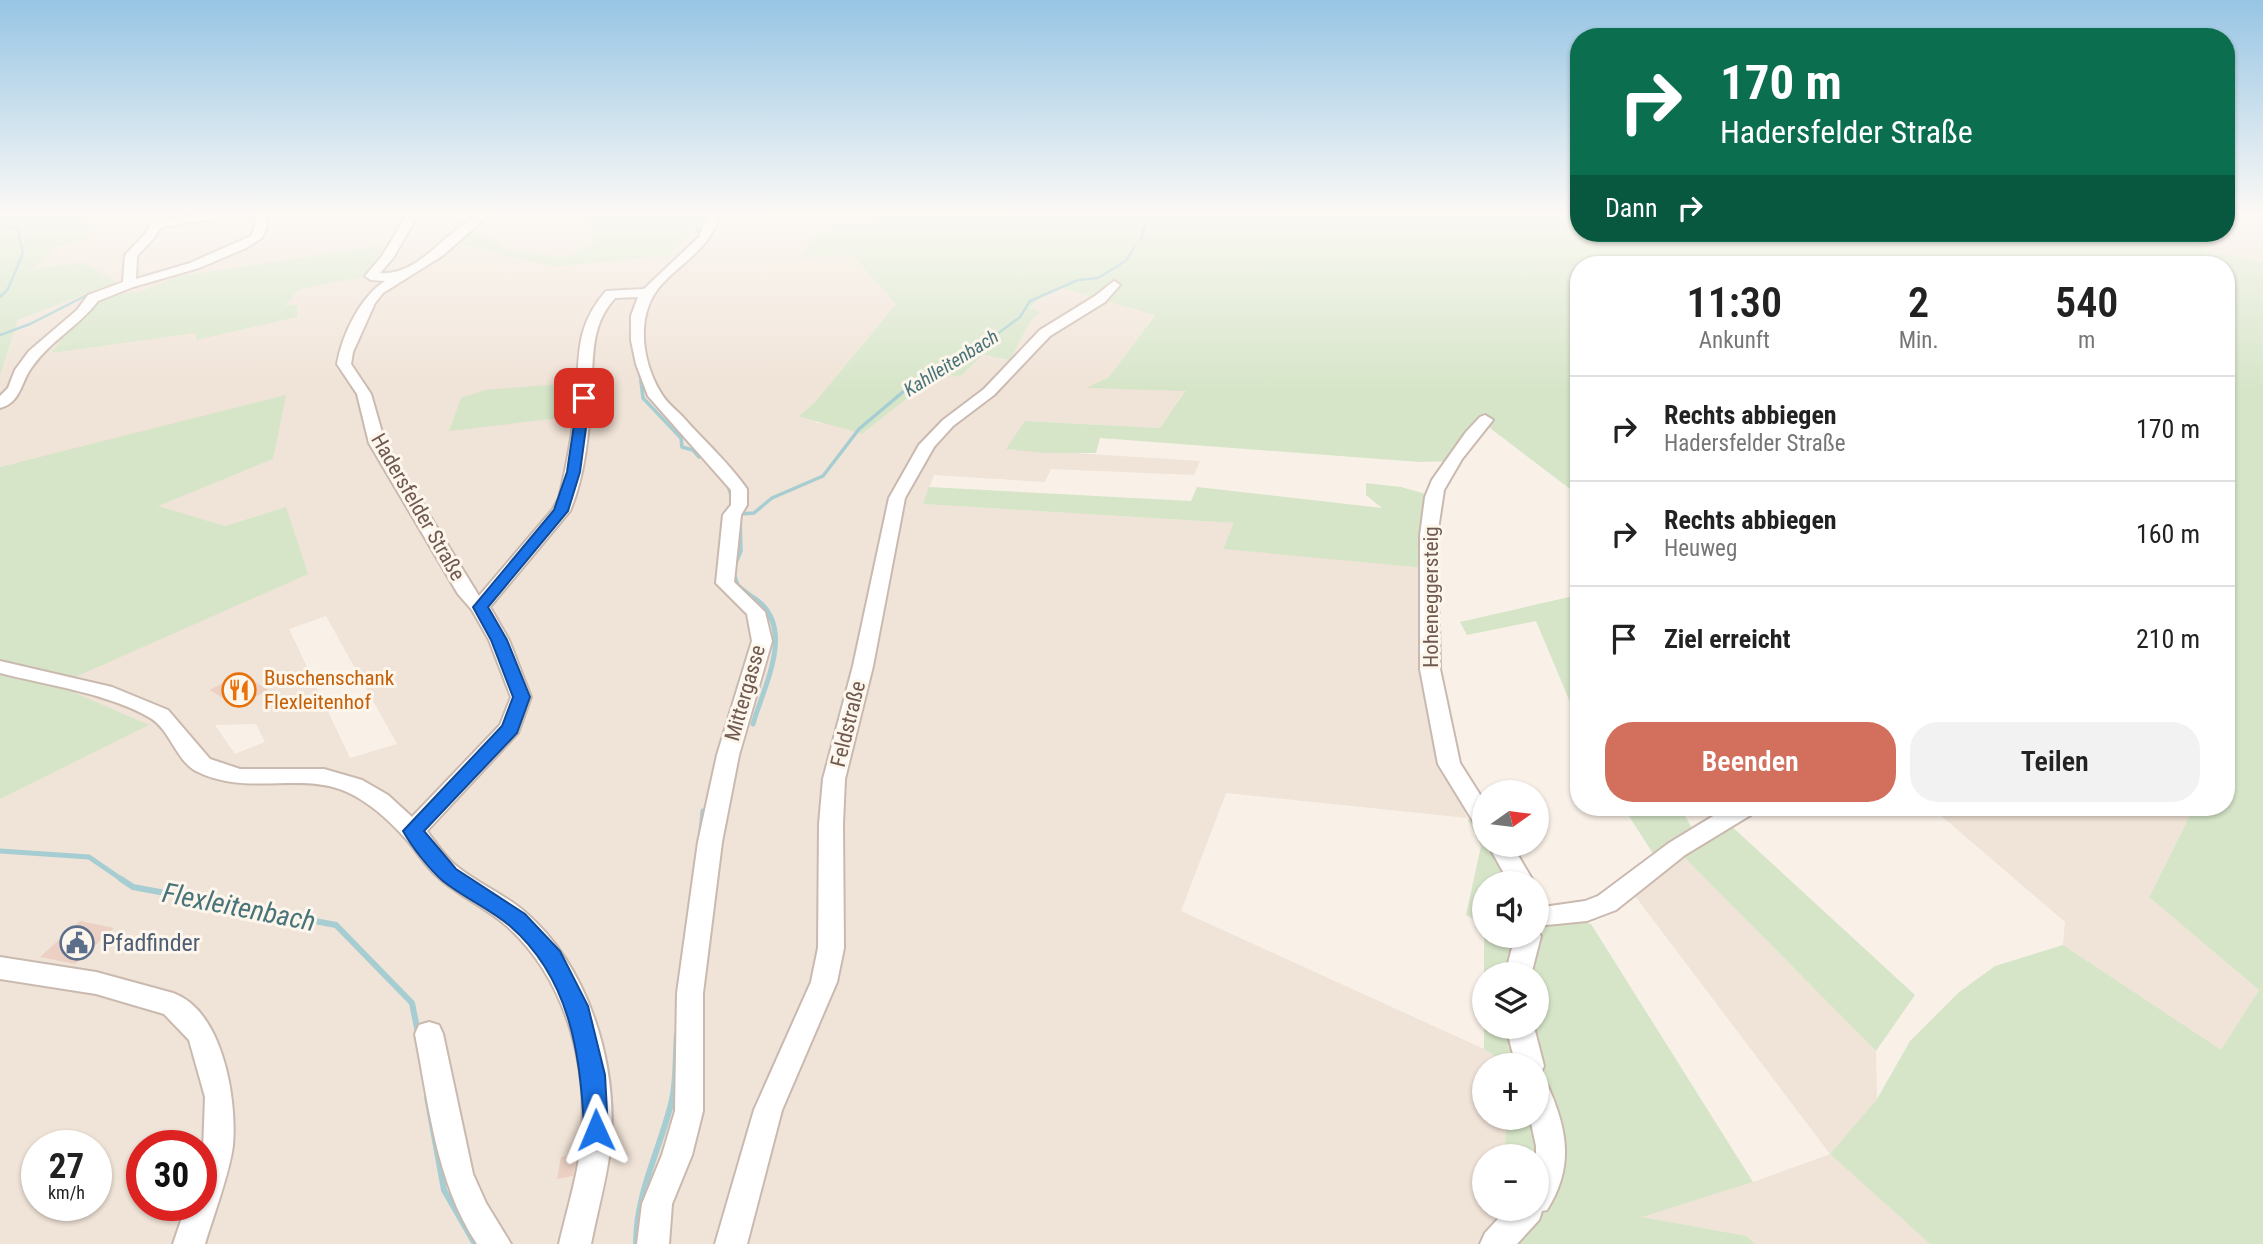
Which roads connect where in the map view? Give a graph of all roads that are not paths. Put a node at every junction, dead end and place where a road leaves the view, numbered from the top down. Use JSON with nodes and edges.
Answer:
{"nodes":[{"id":1,"x":130,"y":273,"type":"edge"},
{"id":2,"x":168,"y":273,"type":"edge"},
{"id":3,"x":374,"y":273,"type":"edge"},
{"id":4,"x":404,"y":273,"type":"edge"},
{"id":5,"x":669,"y":273,"type":"edge"},
{"id":6,"x":395,"y":278,"type":"junction"},
{"id":7,"x":129,"y":284,"type":"junction"},
{"id":8,"x":1114,"y":285,"type":"dead end"},
{"id":9,"x":648,"y":293,"type":"junction"},
{"id":10,"x":0,"y":404,"type":"edge"},
{"id":11,"x":1485,"y":420,"type":"dead end"},
{"id":12,"x":480,"y":607,"type":"junction"},
{"id":13,"x":0,"y":667,"type":"edge"},
{"id":14,"x":1472,"y":801,"type":"edge"},
{"id":15,"x":1731,"y":816,"type":"edge"},
{"id":16,"x":413,"y":831,"type":"junction"},
{"id":17,"x":1549,"y":918,"type":"edge"},
{"id":18,"x":0,"y":968,"type":"edge"},
{"id":19,"x":429,"y":1034,"type":"dead end"},
{"id":20,"x":1547,"y":1130,"type":"edge"},
{"id":21,"x":217,"y":1150,"type":"edge"},
{"id":22,"x":1549,"y":1184,"type":"edge"},
{"id":23,"x":196,"y":1221,"type":"edge"},
{"id":24,"x":1517,"y":1221,"type":"edge"},
{"id":25,"x":189,"y":1244,"type":"edge"},
{"id":26,"x":495,"y":1244,"type":"edge"},
{"id":27,"x":575,"y":1244,"type":"edge"},
{"id":28,"x":653,"y":1244,"type":"edge"},
{"id":29,"x":731,"y":1244,"type":"edge"},
{"id":30,"x":1496,"y":1244,"type":"edge"}],
"edges":[{"from":1,"to":7,"type":"street"},
{"from":2,"to":7,"type":"street"},
{"from":3,"to":6,"type":"street"},
{"from":4,"to":6,"type":"street","name":"Hadersfelder Straße"},
{"from":5,"to":9,"type":"street","name":"Mittergasse"},
{"from":6,"to":12,"type":"street","name":"Hadersfelder Straße"},
{"from":7,"to":10,"type":"street"},
{"from":8,"to":29,"type":"street","name":"Feldstraße"},
{"from":9,"to":12,"type":"street"},
{"from":9,"to":28,"type":"street","name":"Mittergasse"},
{"from":11,"to":14,"type":"street","name":"Hoheneggersteig"},
{"from":12,"to":16,"type":"street","name":"Hadersfelder Straße"},
{"from":13,"to":16,"type":"street"},
{"from":15,"to":17,"type":"street"},
{"from":16,"to":27,"type":"street"},
{"from":18,"to":21,"type":"street"},
{"from":19,"to":26,"type":"street"},
{"from":20,"to":22,"type":"street"},
{"from":23,"to":25,"type":"street"},
{"from":24,"to":30,"type":"street"}]}
